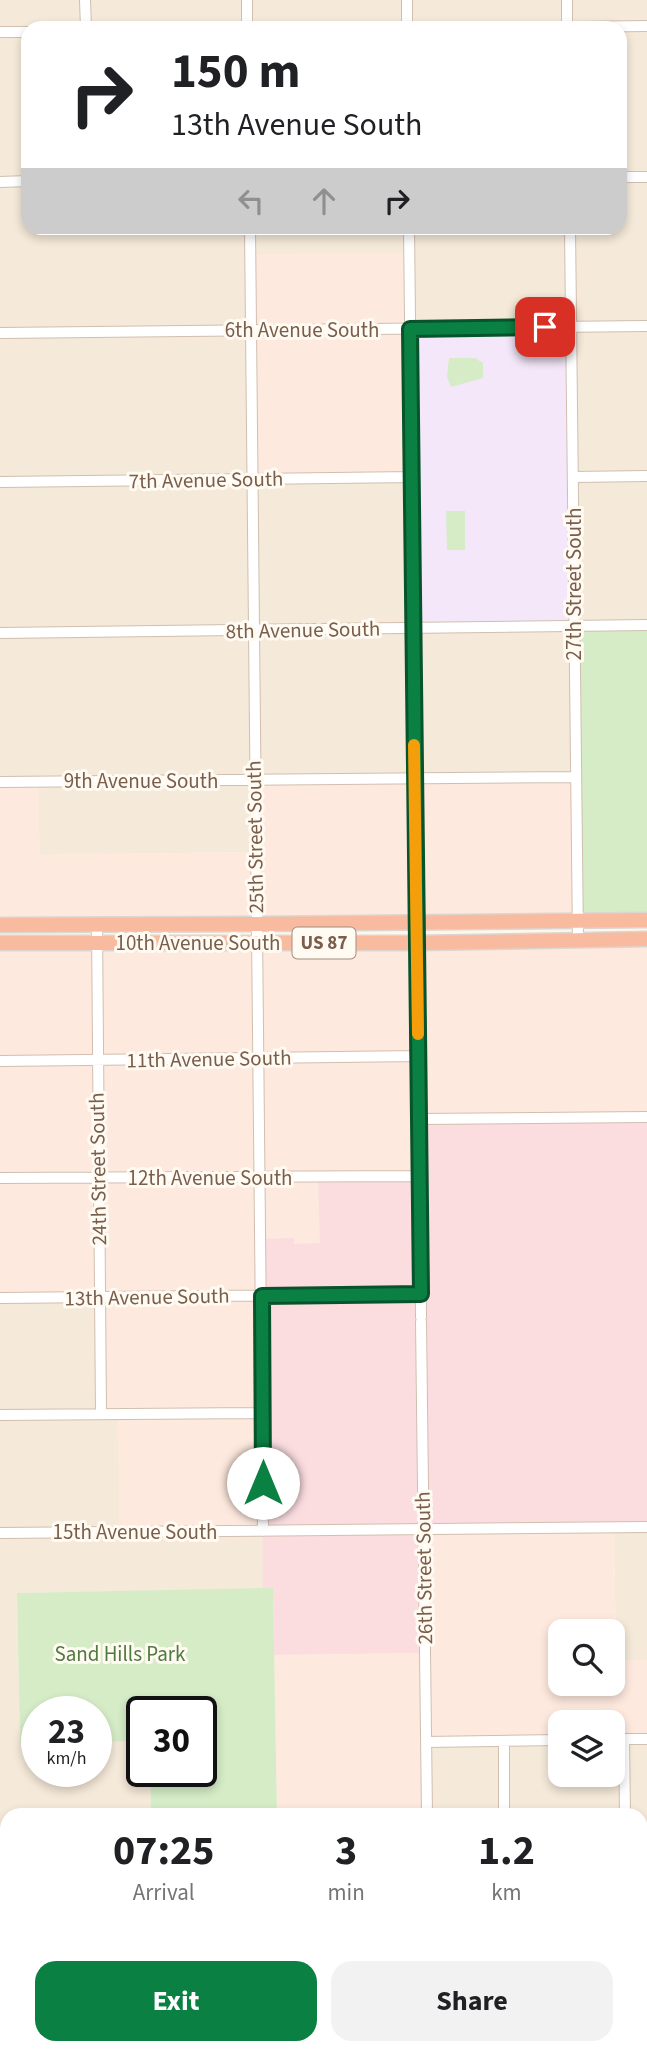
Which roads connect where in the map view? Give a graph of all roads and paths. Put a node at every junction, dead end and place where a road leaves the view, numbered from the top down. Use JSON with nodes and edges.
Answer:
{"nodes":[{"id":1,"x":86,"y":0,"type":"edge"},
{"id":2,"x":247,"y":0,"type":"edge"},
{"id":3,"x":407,"y":0,"type":"edge"},
{"id":4,"x":567,"y":0,"type":"edge"},
{"id":5,"x":86,"y":21,"type":"edge"},
{"id":6,"x":247,"y":21,"type":"edge"},
{"id":7,"x":407,"y":21,"type":"edge"},
{"id":8,"x":567,"y":21,"type":"edge"},
{"id":9,"x":627,"y":26,"type":"edge"},
{"id":10,"x":647,"y":26,"type":"edge"},
{"id":11,"x":0,"y":32,"type":"edge"},
{"id":12,"x":21,"y":32,"type":"edge"},
{"id":13,"x":627,"y":177,"type":"edge"},
{"id":14,"x":647,"y":177,"type":"edge"},
{"id":15,"x":21,"y":181,"type":"edge"},
{"id":16,"x":0,"y":182,"type":"edge"},
{"id":17,"x":250,"y":235,"type":"edge"},
{"id":18,"x":409,"y":235,"type":"edge"},
{"id":19,"x":570,"y":235,"type":"edge"},
{"id":20,"x":647,"y":326,"type":"edge"},
{"id":21,"x":571,"y":327,"type":"junction"},
{"id":22,"x":410,"y":329,"type":"junction"},
{"id":23,"x":250,"y":330,"type":"junction"},
{"id":24,"x":0,"y":333,"type":"edge"},
{"id":25,"x":647,"y":476,"type":"edge"},
{"id":26,"x":411,"y":477,"type":"junction"},
{"id":27,"x":574,"y":477,"type":"junction"},
{"id":28,"x":251,"y":479,"type":"junction"},
{"id":29,"x":0,"y":482,"type":"edge"},
{"id":30,"x":647,"y":625,"type":"edge"},
{"id":31,"x":574,"y":627,"type":"junction"},
{"id":32,"x":413,"y":628,"type":"junction"},
{"id":33,"x":253,"y":630,"type":"junction"},
{"id":34,"x":0,"y":633,"type":"edge"},
{"id":35,"x":575,"y":777,"type":"junction"},
{"id":36,"x":415,"y":778,"type":"junction"},
{"id":37,"x":254,"y":780,"type":"junction"},
{"id":38,"x":0,"y":782,"type":"edge"},
{"id":39,"x":647,"y":920,"type":"edge"},
{"id":40,"x":577,"y":921,"type":"junction"},
{"id":41,"x":418,"y":923,"type":"junction"},
{"id":42,"x":97,"y":924,"type":"junction"},
{"id":43,"x":256,"y":924,"type":"junction"},
{"id":44,"x":0,"y":925,"type":"edge"},
{"id":45,"x":647,"y":939,"type":"edge"},
{"id":46,"x":578,"y":940,"type":"junction"},
{"id":47,"x":96,"y":942,"type":"junction"},
{"id":48,"x":0,"y":943,"type":"edge"},
{"id":49,"x":257,"y":943,"type":"junction"},
{"id":50,"x":418,"y":943,"type":"junction"},
{"id":51,"x":419,"y":1056,"type":"junction"},
{"id":52,"x":258,"y":1058,"type":"junction"},
{"id":53,"x":97,"y":1060,"type":"junction"},
{"id":54,"x":0,"y":1061,"type":"edge"},
{"id":55,"x":647,"y":1116,"type":"edge"},
{"id":56,"x":420,"y":1119,"type":"junction"},
{"id":57,"x":420,"y":1176,"type":"junction"},
{"id":58,"x":0,"y":1178,"type":"edge"},
{"id":59,"x":99,"y":1178,"type":"junction"},
{"id":60,"x":259,"y":1178,"type":"junction"},
{"id":61,"x":421,"y":1294,"type":"junction"},
{"id":62,"x":262,"y":1296,"type":"junction"},
{"id":63,"x":100,"y":1297,"type":"junction"},
{"id":64,"x":0,"y":1298,"type":"edge"},
{"id":65,"x":263,"y":1413,"type":"junction"},
{"id":66,"x":101,"y":1414,"type":"junction"},
{"id":67,"x":0,"y":1415,"type":"edge"},
{"id":68,"x":647,"y":1528,"type":"edge"},
{"id":69,"x":424,"y":1530,"type":"junction"},
{"id":70,"x":263,"y":1531,"type":"junction"},
{"id":71,"x":0,"y":1533,"type":"edge"},
{"id":72,"x":625,"y":1739,"type":"edge"},
{"id":73,"x":647,"y":1739,"type":"edge"},
{"id":74,"x":548,"y":1740,"type":"edge"},
{"id":75,"x":504,"y":1741,"type":"junction"},
{"id":76,"x":426,"y":1742,"type":"junction"},
{"id":77,"x":625,"y":1787,"type":"edge"},
{"id":78,"x":427,"y":1808,"type":"edge"},
{"id":79,"x":504,"y":1808,"type":"edge"},
{"id":80,"x":625,"y":1808,"type":"edge"}],
"edges":[{"from":1,"to":5,"type":"street"},
{"from":2,"to":6,"type":"street"},
{"from":3,"to":7,"type":"street"},
{"from":4,"to":8,"type":"street"},
{"from":9,"to":10,"type":"street"},
{"from":11,"to":12,"type":"street"},
{"from":13,"to":14,"type":"street"},
{"from":15,"to":16,"type":"street"},
{"from":17,"to":23,"type":"street","name":"25th Street South"},
{"from":18,"to":22,"type":"street","name":"26th Street South"},
{"from":19,"to":21,"type":"street","name":"27th Street South"},
{"from":20,"to":21,"type":"street","name":"6th Avenue South"},
{"from":21,"to":22,"type":"street","name":"6th Avenue South"},
{"from":21,"to":27,"type":"street","name":"27th Street South"},
{"from":22,"to":23,"type":"street","name":"6th Avenue South"},
{"from":22,"to":26,"type":"street","name":"26th Street South"},
{"from":23,"to":24,"type":"street","name":"6th Avenue South"},
{"from":23,"to":28,"type":"street","name":"25th Street South"},
{"from":25,"to":27,"type":"street"},
{"from":26,"to":28,"type":"street","name":"7th Avenue South"},
{"from":26,"to":32,"type":"street","name":"26th Street South"},
{"from":27,"to":31,"type":"street","name":"27th Street South"},
{"from":28,"to":29,"type":"street","name":"7th Avenue South"},
{"from":28,"to":33,"type":"street","name":"25th Street South"},
{"from":30,"to":31,"type":"street","name":"8th Avenue South"},
{"from":31,"to":32,"type":"street","name":"8th Avenue South"},
{"from":31,"to":35,"type":"street","name":"27th Street South"},
{"from":32,"to":33,"type":"street","name":"8th Avenue South"},
{"from":32,"to":36,"type":"street","name":"26th Street South"},
{"from":33,"to":34,"type":"street","name":"8th Avenue South"},
{"from":33,"to":37,"type":"street","name":"25th Street South"},
{"from":35,"to":36,"type":"street","name":"9th Avenue South"},
{"from":35,"to":40,"type":"street","name":"27th Street South"},
{"from":36,"to":37,"type":"street","name":"9th Avenue South"},
{"from":36,"to":41,"type":"street","name":"26th Street South"},
{"from":37,"to":38,"type":"street","name":"9th Avenue South"},
{"from":37,"to":43,"type":"street","name":"25th Street South"},
{"from":39,"to":40,"type":"highway","name":"10th Avenue South","number":"US 87"},
{"from":40,"to":41,"type":"highway","name":"10th Avenue South","number":"US 87"},
{"from":40,"to":46,"type":"street","name":"27th Street South"},
{"from":41,"to":43,"type":"highway","name":"10th Avenue South","number":"US 87"},
{"from":41,"to":50,"type":"street","name":"26th Street South"},
{"from":42,"to":43,"type":"highway","name":"10th Avenue South","number":"US 87"},
{"from":42,"to":44,"type":"highway","name":"10th Avenue South","number":"US 87"},
{"from":42,"to":47,"type":"street","name":"24th Street South"},
{"from":43,"to":49,"type":"street","name":"25th Street South"},
{"from":45,"to":46,"type":"highway","name":"10th Avenue South","number":"US 87"},
{"from":46,"to":50,"type":"highway","name":"10th Avenue South","number":"US 87"},
{"from":47,"to":48,"type":"highway","name":"10th Avenue South","number":"US 87"},
{"from":47,"to":49,"type":"highway","name":"10th Avenue South","number":"US 87"},
{"from":47,"to":53,"type":"street","name":"24th Street South"},
{"from":49,"to":50,"type":"highway","name":"10th Avenue South","number":"US 87"},
{"from":49,"to":52,"type":"street","name":"25th Street South"},
{"from":50,"to":51,"type":"street","name":"26th Street South"},
{"from":51,"to":52,"type":"street","name":"11th Avenue South"},
{"from":51,"to":56,"type":"street","name":"26th Street South"},
{"from":52,"to":53,"type":"street","name":"11th Avenue South"},
{"from":52,"to":60,"type":"street","name":"25th Street South"},
{"from":53,"to":54,"type":"street","name":"11th Avenue South"},
{"from":53,"to":59,"type":"street","name":"24th Street South"},
{"from":55,"to":56,"type":"street"},
{"from":56,"to":57,"type":"street","name":"26th Street South"},
{"from":57,"to":60,"type":"street","name":"12th Avenue South"},
{"from":57,"to":61,"type":"street","name":"26th Street South"},
{"from":58,"to":59,"type":"street","name":"12th Avenue South"},
{"from":59,"to":60,"type":"street","name":"12th Avenue South"},
{"from":59,"to":63,"type":"street","name":"24th Street South"},
{"from":60,"to":62,"type":"street","name":"25th Street South"},
{"from":61,"to":62,"type":"street","name":"13th Avenue South"},
{"from":61,"to":69,"type":"street","name":"26th Street South"},
{"from":62,"to":63,"type":"street","name":"13th Avenue South"},
{"from":62,"to":65,"type":"street","name":"25th Street South"},
{"from":63,"to":64,"type":"street","name":"13th Avenue South"},
{"from":63,"to":66,"type":"street","name":"24th Street South"},
{"from":65,"to":66,"type":"street"},
{"from":65,"to":70,"type":"street","name":"25th Street South"},
{"from":66,"to":67,"type":"street"},
{"from":68,"to":69,"type":"street","name":"15th Avenue South"},
{"from":69,"to":70,"type":"street","name":"15th Avenue South"},
{"from":69,"to":76,"type":"street","name":"26th Street South"},
{"from":70,"to":71,"type":"street","name":"15th Avenue South"},
{"from":72,"to":73,"type":"street"},
{"from":74,"to":75,"type":"street"},
{"from":75,"to":76,"type":"street"},
{"from":75,"to":79,"type":"street"},
{"from":76,"to":78,"type":"street","name":"26th Street South"},
{"from":77,"to":80,"type":"street"}]}
